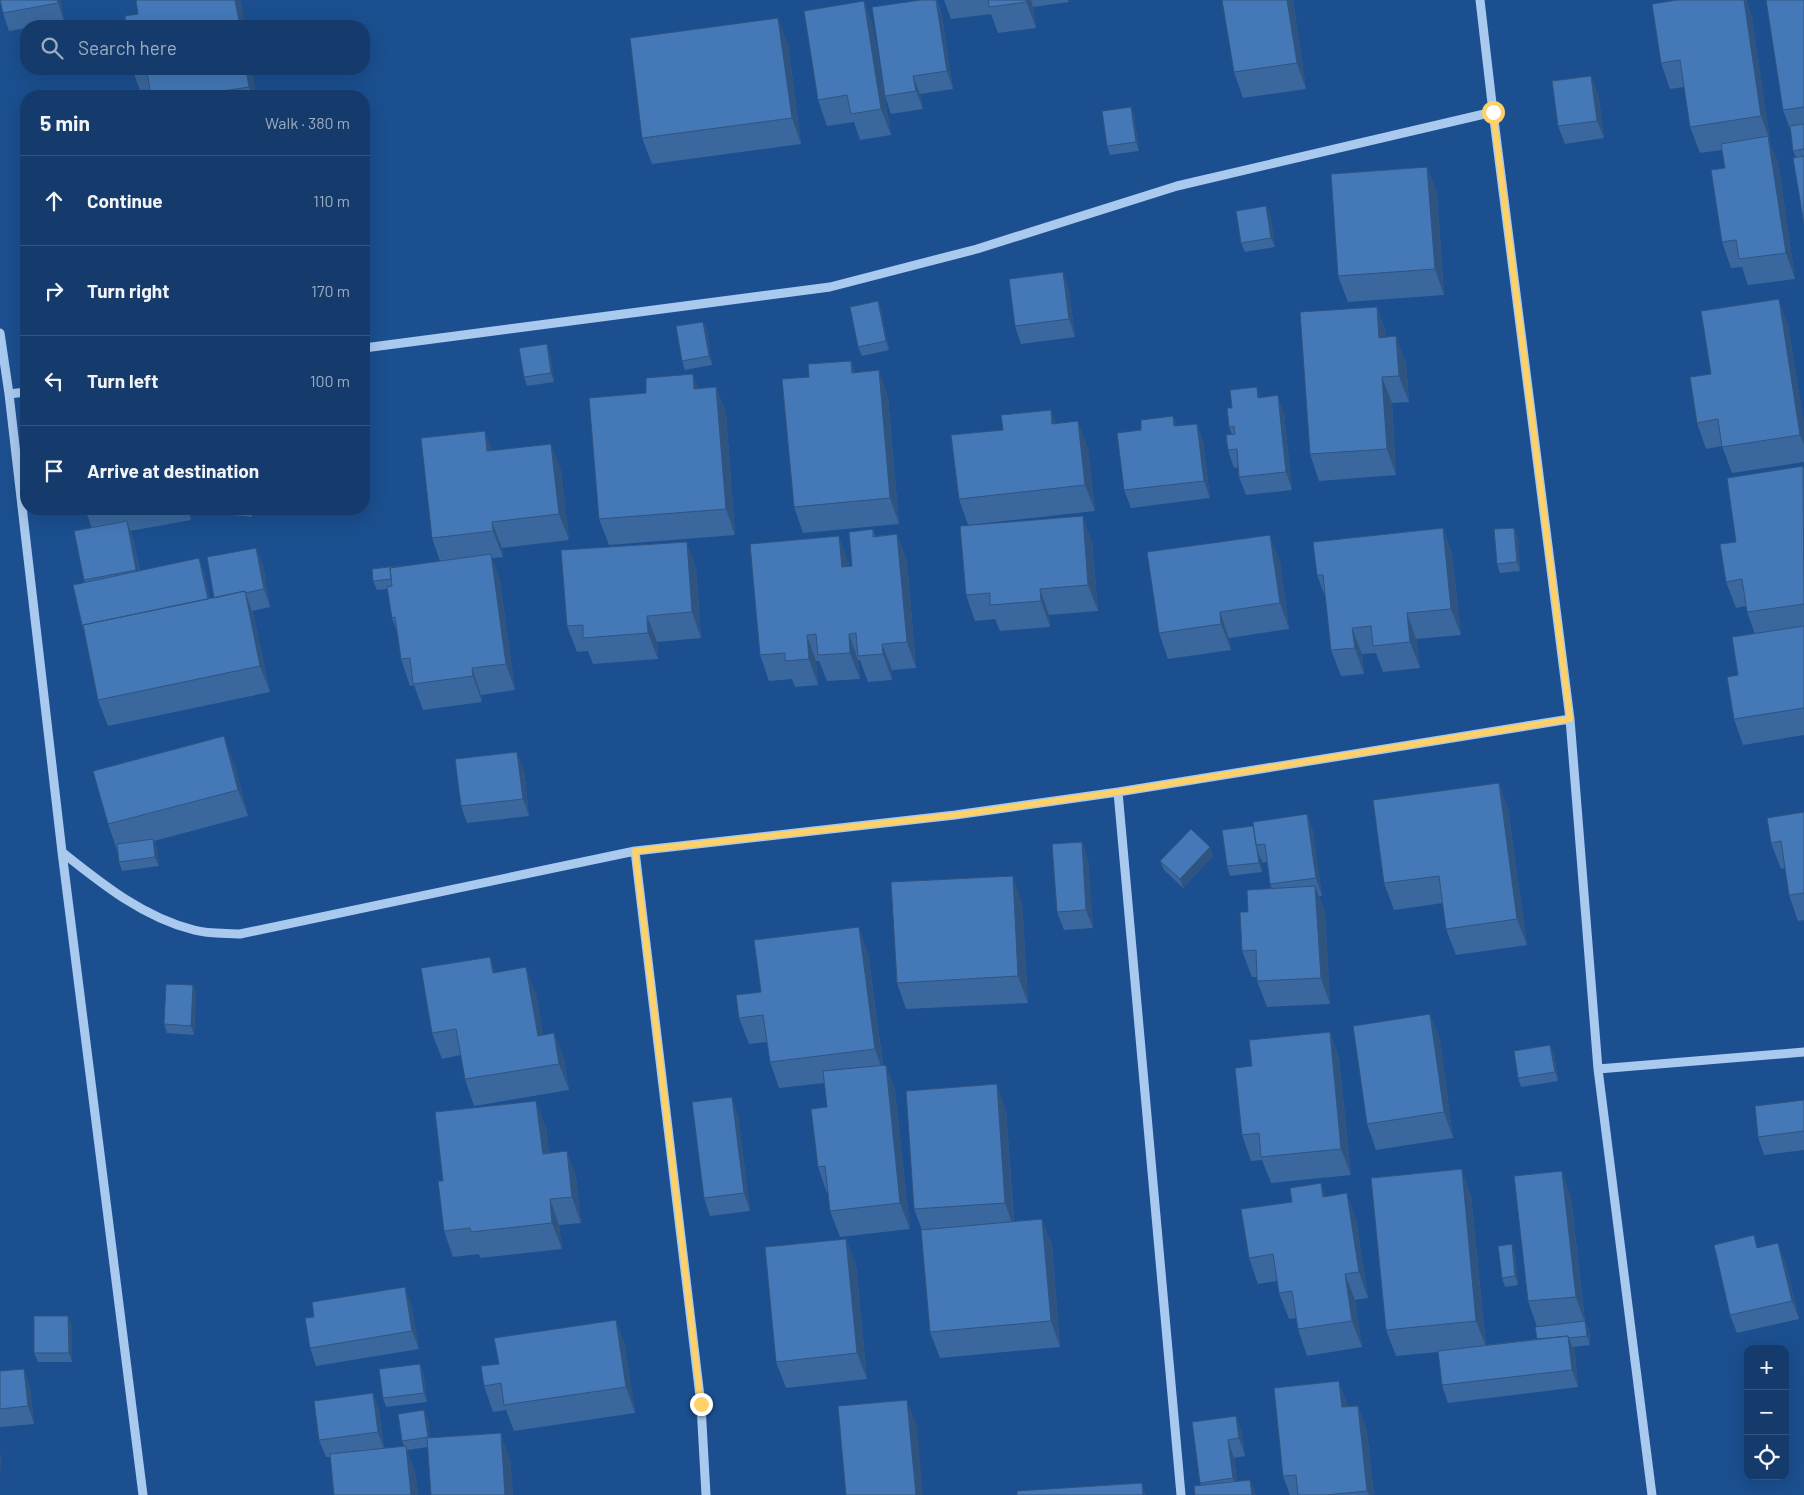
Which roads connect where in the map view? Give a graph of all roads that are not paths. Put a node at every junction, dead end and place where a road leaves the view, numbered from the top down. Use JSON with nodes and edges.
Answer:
{"nodes":[{"id":1,"x":1480,"y":0,"type":"edge"},
{"id":2,"x":1493,"y":112,"type":"junction"},
{"id":3,"x":0,"y":333,"type":"edge"},
{"id":4,"x":370,"y":347,"type":"edge"},
{"id":5,"x":20,"y":393,"type":"edge"},
{"id":6,"x":9,"y":394,"type":"junction"},
{"id":7,"x":20,"y":489,"type":"edge"},
{"id":8,"x":23,"y":515,"type":"edge"},
{"id":9,"x":1570,"y":719,"type":"junction"},
{"id":10,"x":1118,"y":792,"type":"junction"},
{"id":11,"x":635,"y":851,"type":"junction"},
{"id":12,"x":62,"y":852,"type":"junction"},
{"id":13,"x":1804,"y":1052,"type":"edge"},
{"id":14,"x":1598,"y":1069,"type":"junction"},
{"id":15,"x":143,"y":1495,"type":"edge"},
{"id":16,"x":706,"y":1495,"type":"edge"},
{"id":17,"x":1181,"y":1495,"type":"edge"},
{"id":18,"x":1652,"y":1495,"type":"edge"}],
"edges":[{"from":1,"to":2,"type":"street"},
{"from":2,"to":4,"type":"street"},
{"from":2,"to":9,"type":"street"},
{"from":3,"to":6,"type":"street"},
{"from":5,"to":6,"type":"street"},
{"from":6,"to":7,"type":"street"},
{"from":8,"to":12,"type":"street"},
{"from":9,"to":10,"type":"street"},
{"from":9,"to":14,"type":"street"},
{"from":10,"to":11,"type":"street"},
{"from":10,"to":17,"type":"street"},
{"from":11,"to":12,"type":"street"},
{"from":11,"to":16,"type":"street"},
{"from":12,"to":15,"type":"street"},
{"from":13,"to":14,"type":"street"},
{"from":14,"to":18,"type":"street"}]}
